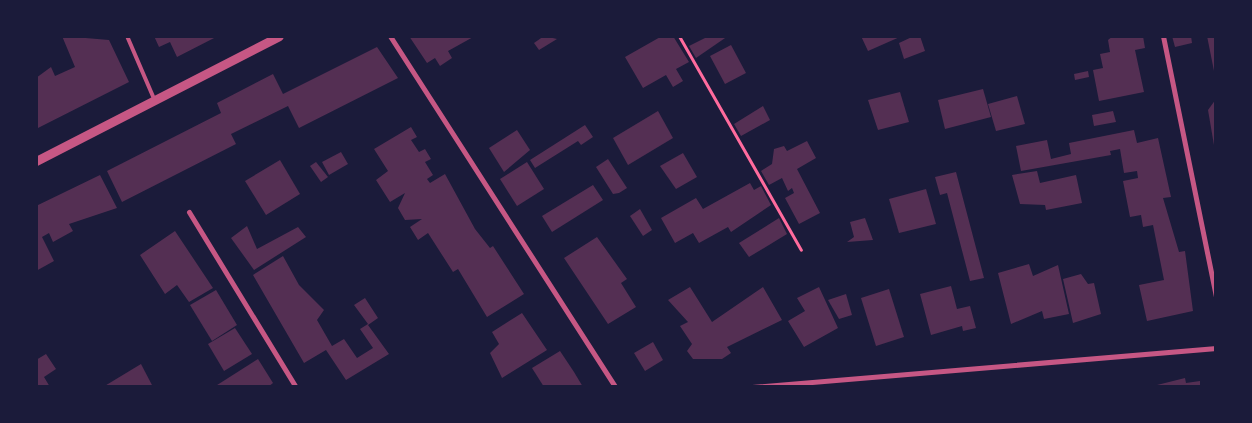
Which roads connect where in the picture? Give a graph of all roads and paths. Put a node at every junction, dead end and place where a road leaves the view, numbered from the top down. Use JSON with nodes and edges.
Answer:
{"nodes":[{"id":1,"x":127,"y":36,"type":"edge"},
{"id":2,"x":279,"y":36,"type":"edge"},
{"id":3,"x":390,"y":36,"type":"edge"},
{"id":4,"x":679,"y":36,"type":"edge"},
{"id":5,"x":1163,"y":36,"type":"edge"},
{"id":6,"x":154,"y":101,"type":"junction"},
{"id":7,"x":36,"y":161,"type":"edge"},
{"id":8,"x":188,"y":212,"type":"dead end"},
{"id":9,"x":801,"y":250,"type":"dead end"},
{"id":10,"x":1216,"y":297,"type":"edge"},
{"id":11,"x":1216,"y":348,"type":"edge"},
{"id":12,"x":296,"y":387,"type":"edge"},
{"id":13,"x":615,"y":387,"type":"edge"},
{"id":14,"x":752,"y":387,"type":"edge"}],
"edges":[{"from":1,"to":6,"type":"lane"},
{"from":2,"to":6,"type":"street"},
{"from":3,"to":13,"type":"street"},
{"from":4,"to":9,"type":"path"},
{"from":5,"to":10,"type":"street"},
{"from":6,"to":7,"type":"street"},
{"from":8,"to":12,"type":"street"},
{"from":11,"to":14,"type":"street"}]}
